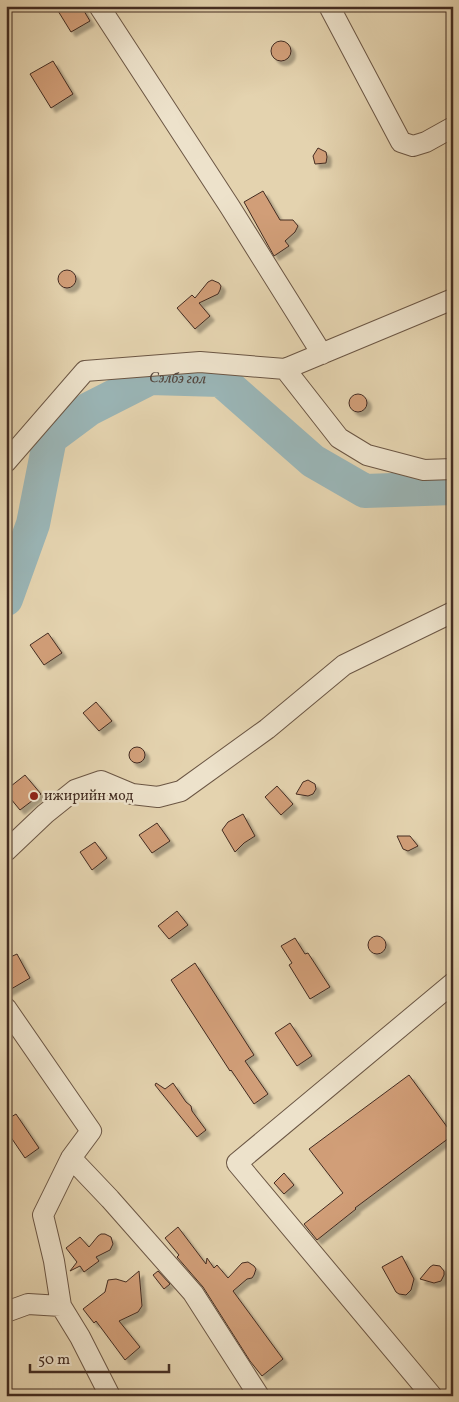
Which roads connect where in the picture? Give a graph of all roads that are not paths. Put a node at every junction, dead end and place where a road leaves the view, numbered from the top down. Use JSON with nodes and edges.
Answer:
{"nodes":[{"id":1,"x":98,"y":6,"type":"edge"},
{"id":2,"x":329,"y":6,"type":"edge"},
{"id":3,"x":453,"y":127,"type":"edge"},
{"id":4,"x":453,"y":299,"type":"edge"},
{"id":5,"x":322,"y":354,"type":"junction"},
{"id":6,"x":285,"y":369,"type":"junction"},
{"id":7,"x":6,"y":462,"type":"edge"},
{"id":8,"x":453,"y":469,"type":"edge"},
{"id":9,"x":453,"y":612,"type":"edge"},
{"id":10,"x":6,"y":851,"type":"edge"},
{"id":11,"x":453,"y":983,"type":"edge"},
{"id":12,"x":6,"y":1008,"type":"edge"},
{"id":13,"x":71,"y":1158,"type":"junction"},
{"id":14,"x":61,"y":1306,"type":"junction"},
{"id":15,"x":6,"y":1312,"type":"edge"},
{"id":16,"x":110,"y":1396,"type":"edge"},
{"id":17,"x":259,"y":1396,"type":"edge"},
{"id":18,"x":432,"y":1396,"type":"edge"}],
"edges":[{"from":1,"to":5,"type":"street"},
{"from":2,"to":3,"type":"street"},
{"from":4,"to":5,"type":"street"},
{"from":5,"to":6,"type":"street"},
{"from":6,"to":7,"type":"street"},
{"from":6,"to":8,"type":"street"},
{"from":9,"to":10,"type":"street"},
{"from":11,"to":18,"type":"street"},
{"from":12,"to":13,"type":"street"},
{"from":13,"to":14,"type":"street"},
{"from":13,"to":17,"type":"street"},
{"from":14,"to":15,"type":"street"},
{"from":14,"to":16,"type":"street"}]}
